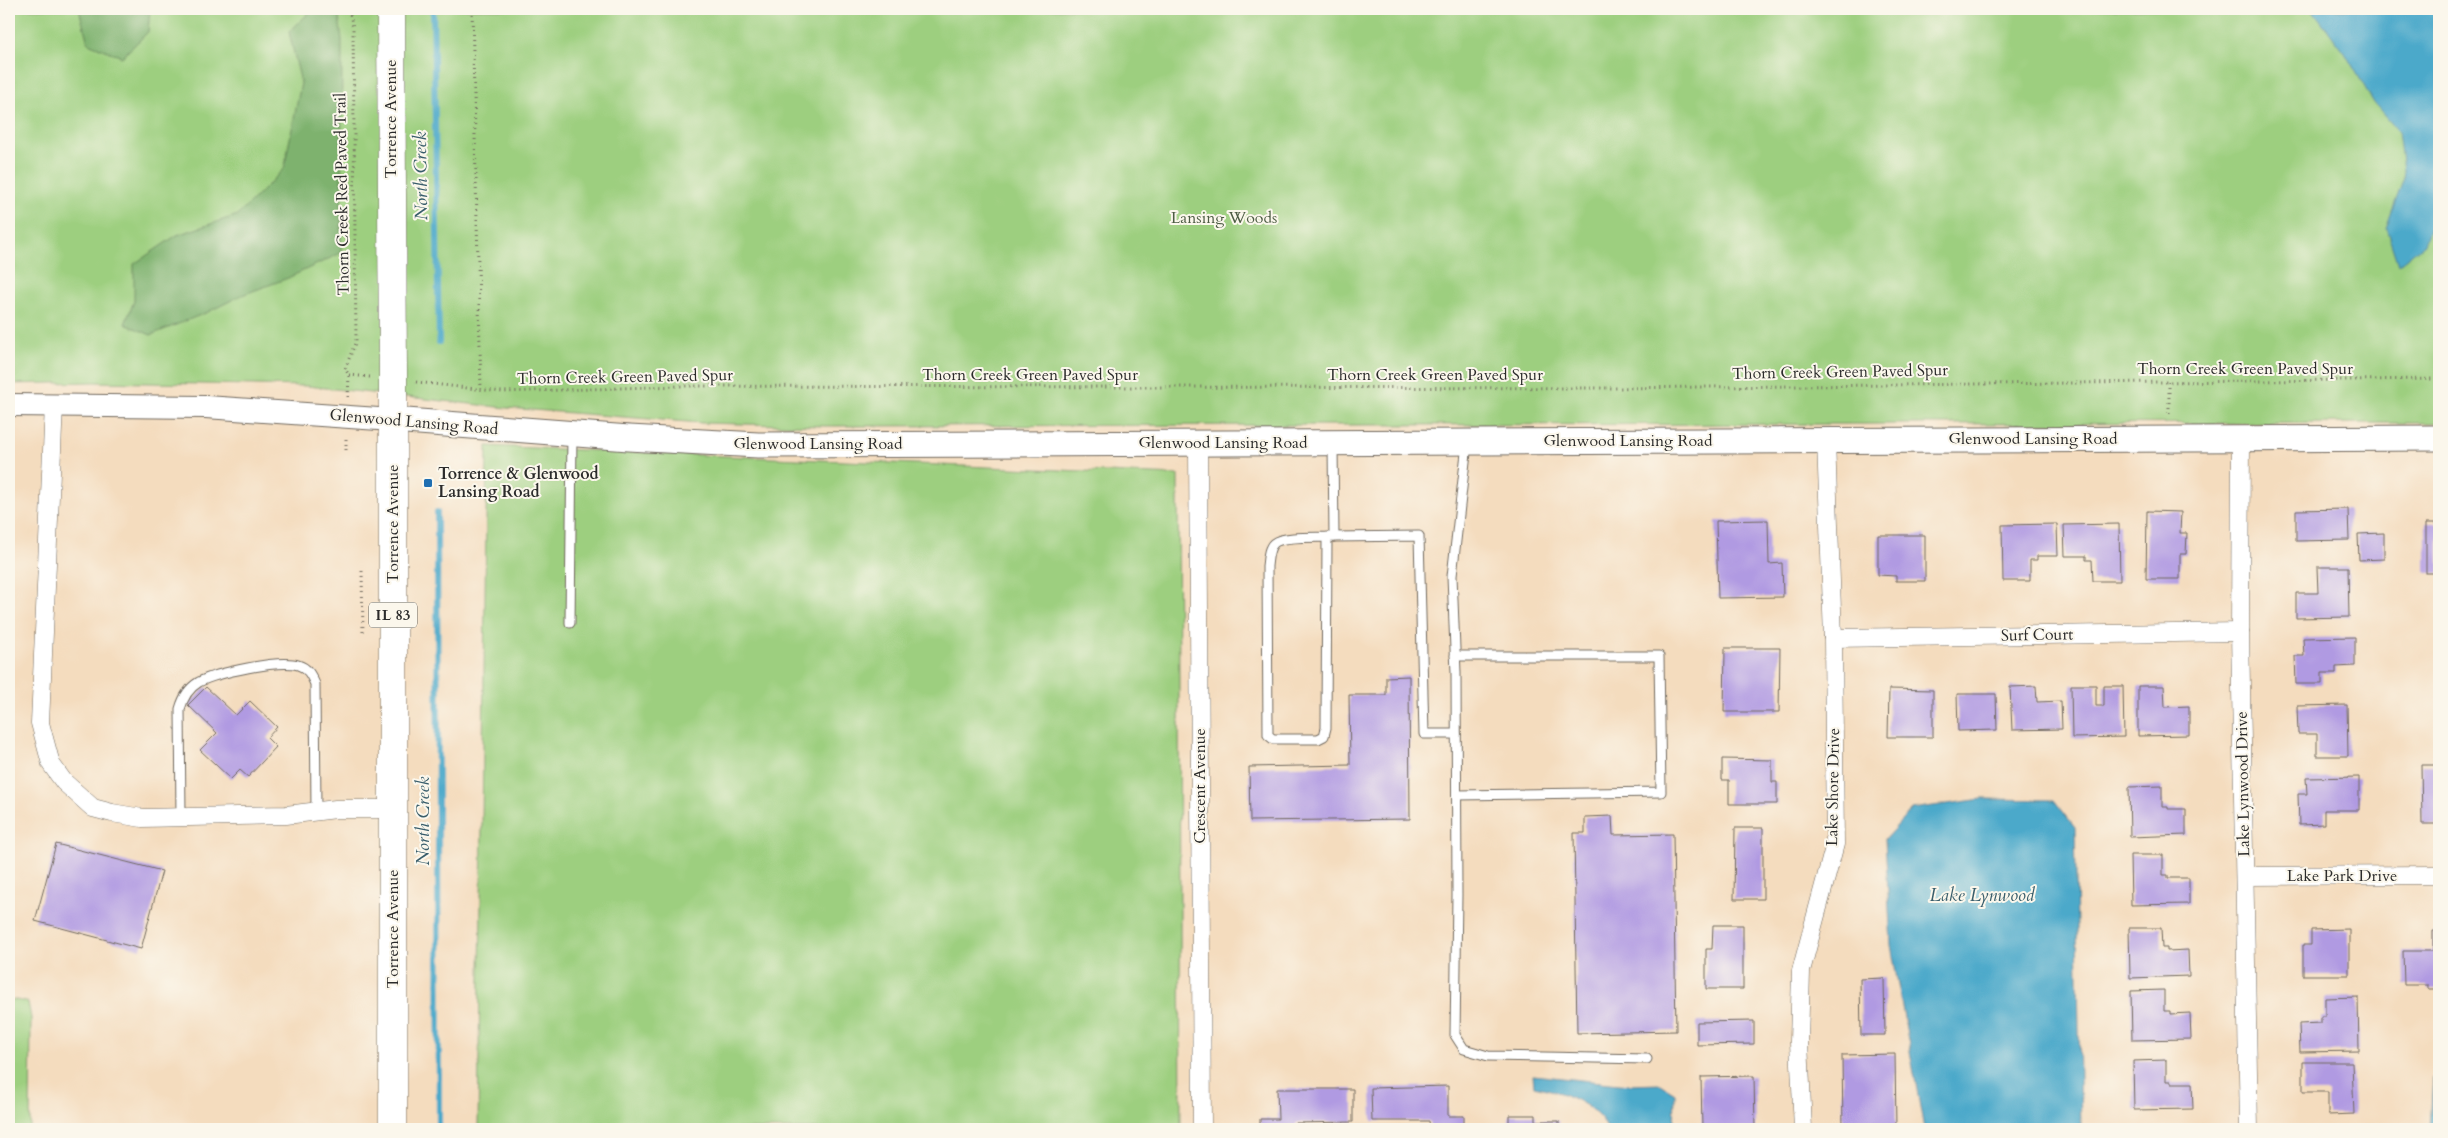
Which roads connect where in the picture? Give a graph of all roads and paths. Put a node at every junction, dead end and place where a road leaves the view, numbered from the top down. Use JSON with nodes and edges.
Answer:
{"nodes":[{"id":1,"x":349,"y":9,"type":"edge"},
{"id":2,"x":391,"y":9,"type":"edge"},
{"id":3,"x":472,"y":9,"type":"edge"},
{"id":4,"x":349,"y":375,"type":"dead end"},
{"id":5,"x":2439,"y":380,"type":"edge"},
{"id":6,"x":2169,"y":382,"type":"junction"},
{"id":7,"x":431,"y":384,"type":"dead end"},
{"id":8,"x":481,"y":389,"type":"junction"},
{"id":9,"x":9,"y":405,"type":"edge"},
{"id":10,"x":54,"y":405,"type":"junction"},
{"id":11,"x":393,"y":420,"type":"junction"},
{"id":12,"x":572,"y":435,"type":"junction"},
{"id":13,"x":2241,"y":438,"type":"junction"},
{"id":14,"x":2439,"y":438,"type":"edge"},
{"id":15,"x":2169,"y":439,"type":"junction"},
{"id":16,"x":1826,"y":440,"type":"junction"},
{"id":17,"x":1333,"y":442,"type":"junction"},
{"id":18,"x":1467,"y":442,"type":"junction"},
{"id":19,"x":1198,"y":443,"type":"junction"},
{"id":20,"x":1330,"y":537,"type":"junction"},
{"id":21,"x":362,"y":571,"type":"dead end"},
{"id":22,"x":570,"y":623,"type":"dead end"},
{"id":23,"x":2240,"y":632,"type":"junction"},
{"id":24,"x":363,"y":634,"type":"dead end"},
{"id":25,"x":1833,"y":638,"type":"junction"},
{"id":26,"x":1455,"y":656,"type":"junction"},
{"id":27,"x":1456,"y":734,"type":"junction"},
{"id":28,"x":1457,"y":795,"type":"junction"},
{"id":29,"x":393,"y":809,"type":"junction"},
{"id":30,"x":316,"y":811,"type":"junction"},
{"id":31,"x":181,"y":817,"type":"junction"},
{"id":32,"x":2439,"y":875,"type":"edge"},
{"id":33,"x":2245,"y":876,"type":"junction"},
{"id":34,"x":1647,"y":1059,"type":"dead end"},
{"id":35,"x":393,"y":1129,"type":"edge"},
{"id":36,"x":1202,"y":1129,"type":"edge"},
{"id":37,"x":1803,"y":1129,"type":"edge"},
{"id":38,"x":2249,"y":1129,"type":"edge"}],
"edges":[{"from":1,"to":4,"type":"path","name":"Thorn Creek Red Paved Trail"},
{"from":2,"to":11,"type":"main road","name":"Torrence Avenue","number":"IL 83"},
{"from":3,"to":8,"type":"path"},
{"from":5,"to":6,"type":"path","name":"Thorn Creek Green Paved Spur"},
{"from":6,"to":8,"type":"path","name":"Thorn Creek Green Paved Spur"},
{"from":6,"to":15,"type":"path"},
{"from":7,"to":8,"type":"path","name":"Thorn Creek Green Paved Spur"},
{"from":9,"to":10,"type":"street","name":"Glenwood Lansing Road"},
{"from":10,"to":11,"type":"street","name":"Glenwood Lansing Road"},
{"from":10,"to":31,"type":"street"},
{"from":11,"to":12,"type":"main road","name":"Glenwood Lansing Road"},
{"from":11,"to":29,"type":"main road","name":"Torrence Avenue","number":"IL 83"},
{"from":12,"to":19,"type":"main road","name":"Glenwood Lansing Road"},
{"from":12,"to":22,"type":"lane"},
{"from":13,"to":14,"type":"main road","name":"Glenwood Lansing Road"},
{"from":13,"to":15,"type":"main road","name":"Glenwood Lansing Road"},
{"from":13,"to":23,"type":"street","name":"Lake Lynwood Drive"},
{"from":15,"to":16,"type":"main road","name":"Glenwood Lansing Road"},
{"from":16,"to":18,"type":"main road","name":"Glenwood Lansing Road"},
{"from":16,"to":25,"type":"street","name":"Lake Shore Drive"},
{"from":17,"to":18,"type":"main road","name":"Glenwood Lansing Road"},
{"from":17,"to":19,"type":"main road","name":"Glenwood Lansing Road"},
{"from":17,"to":20,"type":"lane"},
{"from":18,"to":26,"type":"lane"},
{"from":19,"to":36,"type":"street","name":"Crescent Avenue"},
{"from":20,"to":20,"type":"lane"},
{"from":20,"to":27,"type":"lane"},
{"from":21,"to":24,"type":"path"},
{"from":23,"to":25,"type":"street","name":"Surf Court"},
{"from":23,"to":33,"type":"street","name":"Lake Lynwood Drive"},
{"from":25,"to":37,"type":"street","name":"Lake Shore Drive"},
{"from":26,"to":27,"type":"lane"},
{"from":26,"to":28,"type":"lane"},
{"from":27,"to":28,"type":"lane"},
{"from":28,"to":34,"type":"lane"},
{"from":29,"to":30,"type":"street"},
{"from":29,"to":35,"type":"main road","name":"Torrence Avenue","number":"IL 83"},
{"from":30,"to":31,"type":"street"},
{"from":30,"to":31,"type":"lane"},
{"from":32,"to":33,"type":"street","name":"Lake Park Drive"},
{"from":33,"to":38,"type":"street","name":"Lake Lynwood Drive"}]}
